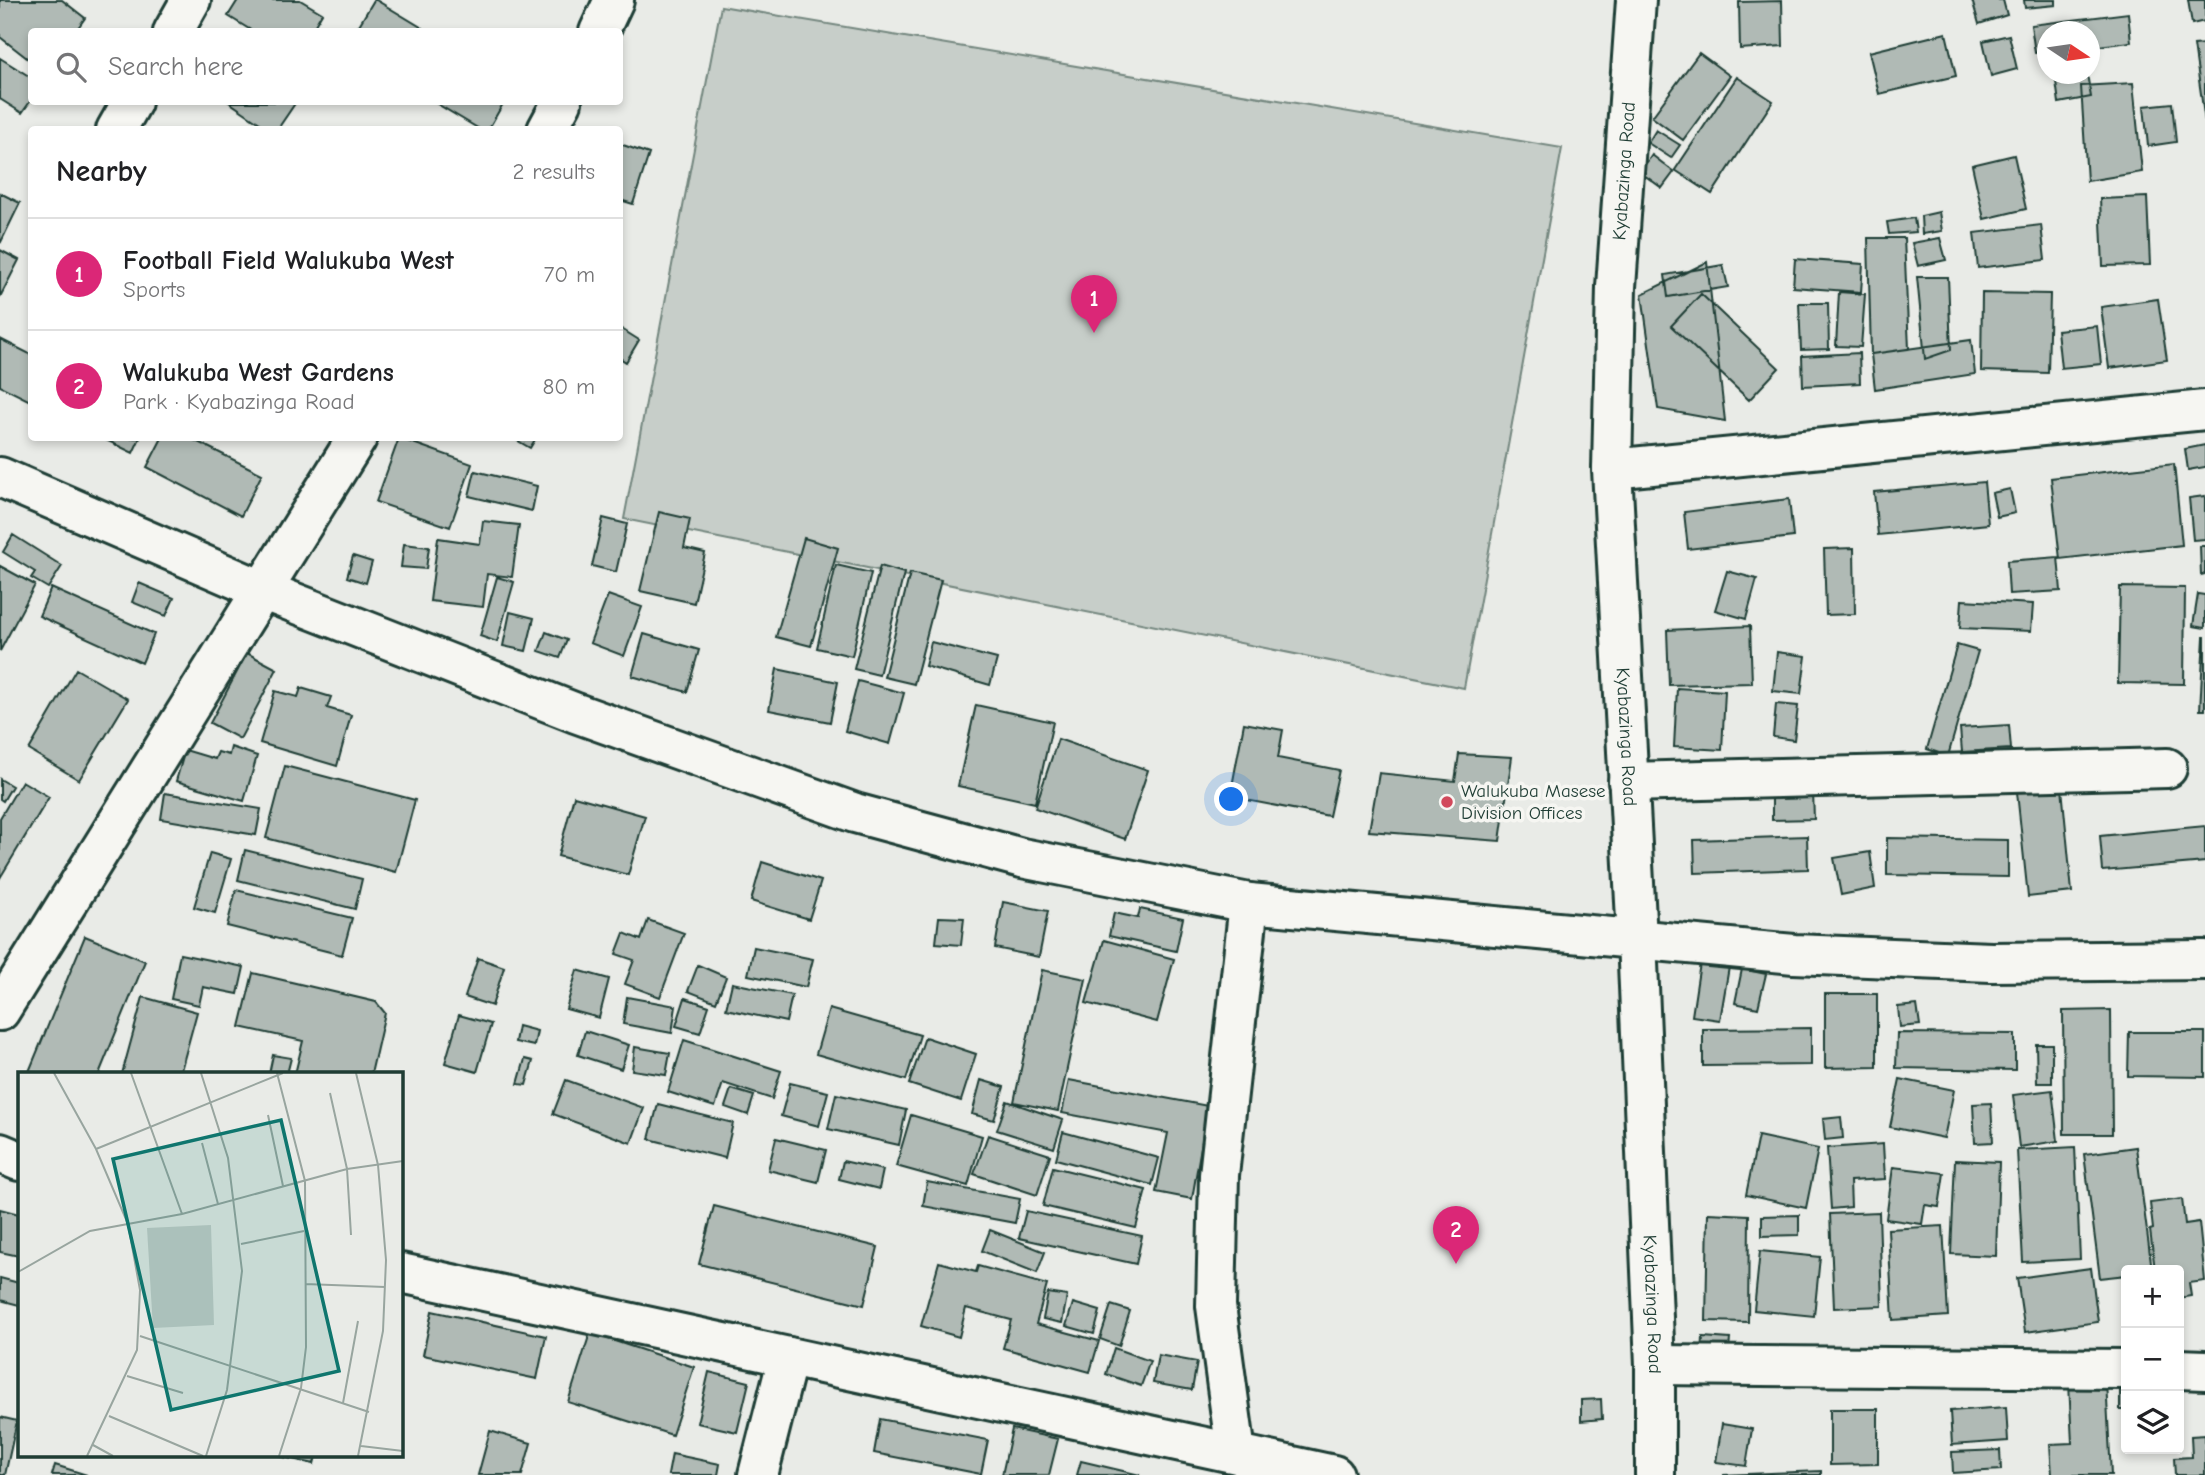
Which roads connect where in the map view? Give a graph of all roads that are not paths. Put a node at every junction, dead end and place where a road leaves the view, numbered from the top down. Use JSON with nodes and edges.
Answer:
{"nodes":[{"id":1,"x":191,"y":0,"type":"edge"},
{"id":2,"x":614,"y":0,"type":"edge"},
{"id":3,"x":1636,"y":0,"type":"edge"},
{"id":4,"x":175,"y":28,"type":"edge"},
{"id":5,"x":601,"y":28,"type":"edge"},
{"id":6,"x":130,"y":105,"type":"edge"},
{"id":7,"x":560,"y":105,"type":"edge"},
{"id":8,"x":118,"y":126,"type":"edge"},
{"id":9,"x":549,"y":126,"type":"edge"},
{"id":10,"x":2205,"y":410,"type":"edge"},
{"id":11,"x":355,"y":441,"type":"edge"},
{"id":12,"x":1612,"y":469,"type":"junction"},
{"id":13,"x":0,"y":477,"type":"edge"},
{"id":14,"x":262,"y":590,"type":"junction"},
{"id":15,"x":2167,"y":768,"type":"dead end"},
{"id":16,"x":1628,"y":782,"type":"junction"},
{"id":17,"x":1249,"y":903,"type":"junction"},
{"id":18,"x":1637,"y":939,"type":"junction"},
{"id":19,"x":2205,"y":960,"type":"edge"},
{"id":20,"x":0,"y":1011,"type":"edge"},
{"id":21,"x":0,"y":1153,"type":"edge"},
{"id":22,"x":18,"y":1161,"type":"edge"},
{"id":23,"x":402,"y":1273,"type":"edge"},
{"id":24,"x":788,"y":1357,"type":"junction"},
{"id":25,"x":1655,"y":1365,"type":"junction"},
{"id":26,"x":2121,"y":1369,"type":"edge"},
{"id":27,"x":2184,"y":1370,"type":"edge"},
{"id":28,"x":2205,"y":1370,"type":"edge"},
{"id":29,"x":1236,"y":1453,"type":"junction"},
{"id":30,"x":758,"y":1475,"type":"edge"},
{"id":31,"x":1334,"y":1475,"type":"edge"},
{"id":32,"x":1655,"y":1475,"type":"edge"}],
"edges":[{"from":1,"to":4,"type":"street"},
{"from":2,"to":5,"type":"street"},
{"from":3,"to":12,"type":"street","name":"Kyabazinga Road"},
{"from":6,"to":8,"type":"street"},
{"from":7,"to":9,"type":"street"},
{"from":10,"to":12,"type":"street"},
{"from":11,"to":14,"type":"street"},
{"from":12,"to":16,"type":"street","name":"Kyabazinga Road"},
{"from":13,"to":14,"type":"street"},
{"from":14,"to":17,"type":"street"},
{"from":14,"to":20,"type":"street"},
{"from":15,"to":16,"type":"street"},
{"from":16,"to":18,"type":"street","name":"Kyabazinga Road"},
{"from":17,"to":18,"type":"street"},
{"from":17,"to":29,"type":"street"},
{"from":18,"to":19,"type":"street"},
{"from":18,"to":25,"type":"street","name":"Kyabazinga Road"},
{"from":21,"to":22,"type":"street"},
{"from":23,"to":24,"type":"street"},
{"from":24,"to":29,"type":"street"},
{"from":24,"to":30,"type":"street"},
{"from":25,"to":26,"type":"street"},
{"from":25,"to":32,"type":"street","name":"Kyabazinga Road"},
{"from":27,"to":28,"type":"street"},
{"from":29,"to":31,"type":"street"}]}
